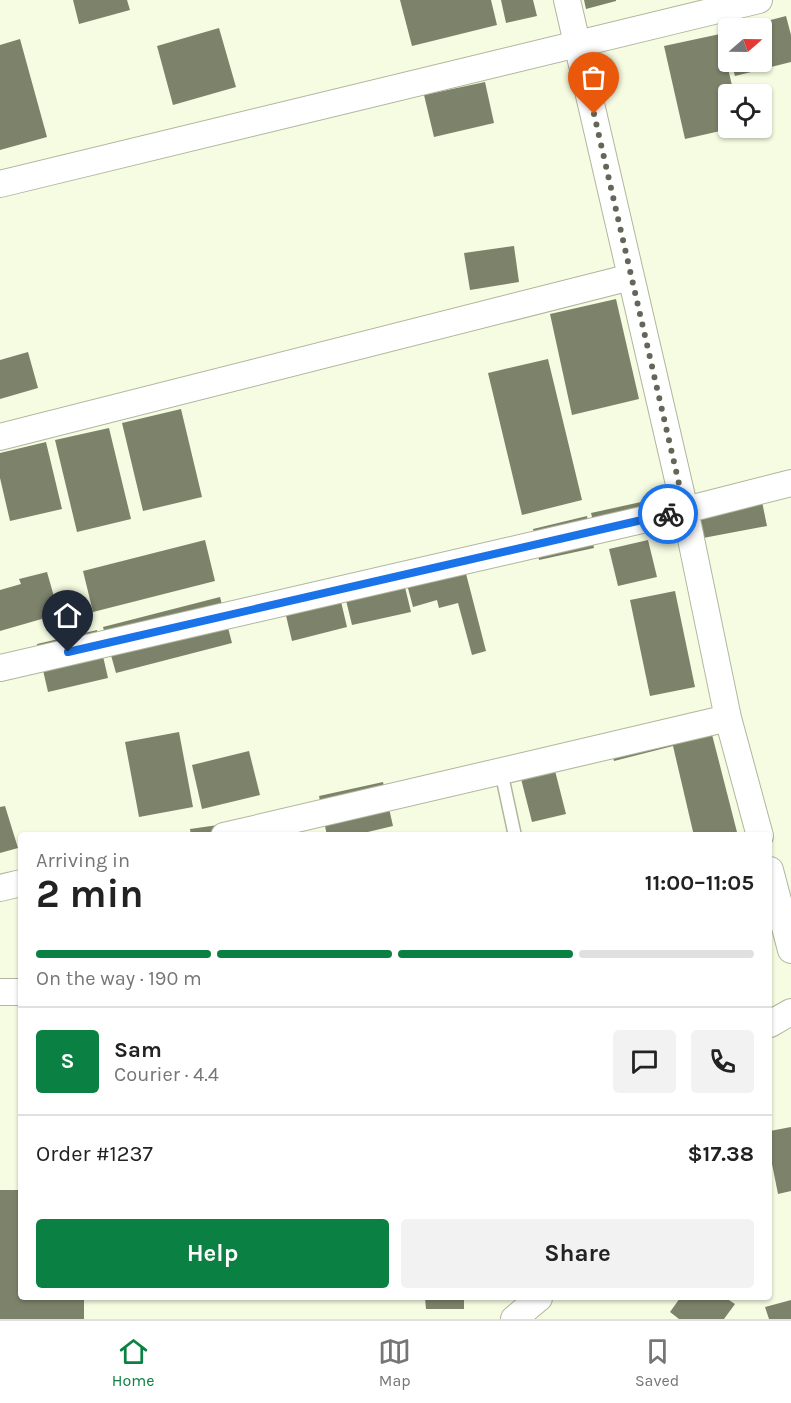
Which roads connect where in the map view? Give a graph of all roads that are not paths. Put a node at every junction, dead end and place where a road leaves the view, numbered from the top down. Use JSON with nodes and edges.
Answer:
{"nodes":[{"id":1,"x":567,"y":0,"type":"edge"},
{"id":2,"x":759,"y":0,"type":"edge"},
{"id":3,"x":578,"y":44,"type":"junction"},
{"id":4,"x":0,"y":184,"type":"edge"},
{"id":5,"x":631,"y":277,"type":"junction"},
{"id":6,"x":0,"y":437,"type":"edge"},
{"id":7,"x":791,"y":483,"type":"edge"},
{"id":8,"x":685,"y":510,"type":"junction"},
{"id":9,"x":0,"y":668,"type":"edge"},
{"id":10,"x":728,"y":718,"type":"junction"},
{"id":11,"x":501,"y":771,"type":"junction"},
{"id":12,"x":241,"y":832,"type":"edge"},
{"id":13,"x":514,"y":832,"type":"edge"},
{"id":14,"x":759,"y":832,"type":"edge"},
{"id":15,"x":772,"y":878,"type":"edge"},
{"id":16,"x":18,"y":884,"type":"edge"},
{"id":17,"x":0,"y":888,"type":"edge"},
{"id":18,"x":791,"y":950,"type":"edge"},
{"id":19,"x":0,"y":992,"type":"edge"},
{"id":20,"x":18,"y":992,"type":"edge"},
{"id":21,"x":791,"y":1012,"type":"edge"},
{"id":22,"x":772,"y":1023,"type":"edge"}],
"edges":[{"from":1,"to":3,"type":"street"},
{"from":2,"to":3,"type":"street"},
{"from":3,"to":4,"type":"street"},
{"from":3,"to":5,"type":"street"},
{"from":5,"to":6,"type":"street"},
{"from":5,"to":8,"type":"street"},
{"from":7,"to":8,"type":"street"},
{"from":8,"to":9,"type":"street"},
{"from":8,"to":10,"type":"street"},
{"from":10,"to":11,"type":"street"},
{"from":10,"to":14,"type":"street"},
{"from":11,"to":12,"type":"street"},
{"from":11,"to":13,"type":"lane"},
{"from":15,"to":18,"type":"street"},
{"from":16,"to":17,"type":"street"},
{"from":19,"to":20,"type":"street"},
{"from":21,"to":22,"type":"street"}]}
